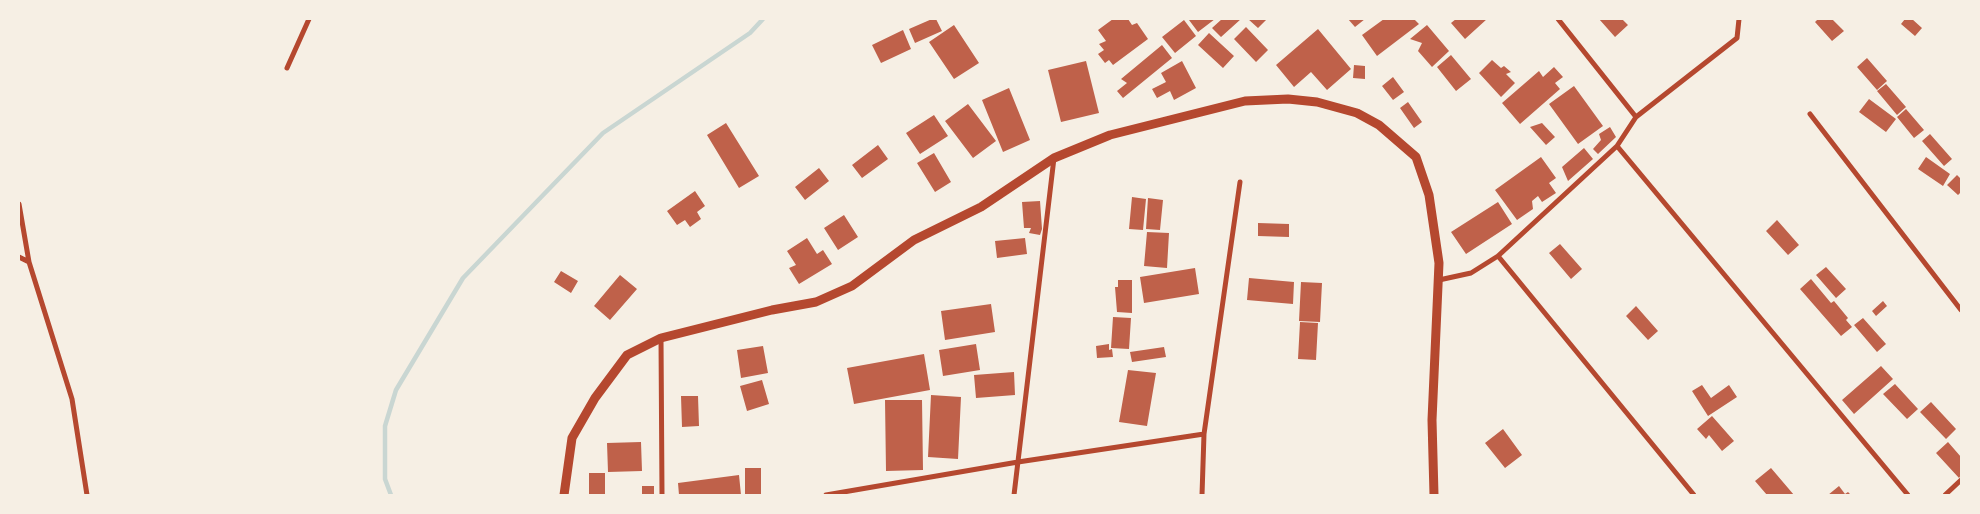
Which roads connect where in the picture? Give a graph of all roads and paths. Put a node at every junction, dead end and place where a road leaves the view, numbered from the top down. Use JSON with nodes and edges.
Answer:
{"nodes":[{"id":1,"x":309,"y":19,"type":"edge"},
{"id":2,"x":1558,"y":19,"type":"edge"},
{"id":3,"x":1739,"y":19,"type":"edge"},
{"id":4,"x":287,"y":68,"type":"dead end"},
{"id":5,"x":1810,"y":114,"type":"dead end"},
{"id":6,"x":1636,"y":117,"type":"junction"},
{"id":7,"x":1617,"y":146,"type":"junction"},
{"id":8,"x":1054,"y":158,"type":"junction"},
{"id":9,"x":1240,"y":182,"type":"dead end"},
{"id":10,"x":19,"y":204,"type":"edge"},
{"id":11,"x":1498,"y":256,"type":"junction"},
{"id":12,"x":19,"y":258,"type":"edge"},
{"id":13,"x":29,"y":262,"type":"junction"},
{"id":14,"x":1439,"y":280,"type":"junction"},
{"id":15,"x":1961,"y":310,"type":"edge"},
{"id":16,"x":661,"y":338,"type":"junction"},
{"id":17,"x":1204,"y":434,"type":"junction"},
{"id":18,"x":1018,"y":462,"type":"junction"},
{"id":19,"x":1961,"y":480,"type":"edge"},
{"id":20,"x":87,"y":495,"type":"edge"},
{"id":21,"x":564,"y":495,"type":"edge"},
{"id":22,"x":662,"y":495,"type":"edge"},
{"id":23,"x":826,"y":495,"type":"edge"},
{"id":24,"x":1014,"y":495,"type":"edge"},
{"id":25,"x":1202,"y":495,"type":"edge"},
{"id":26,"x":1434,"y":495,"type":"edge"},
{"id":27,"x":1694,"y":495,"type":"edge"},
{"id":28,"x":1908,"y":495,"type":"edge"},
{"id":29,"x":1945,"y":495,"type":"edge"}],
"edges":[{"from":1,"to":4,"type":"street"},
{"from":2,"to":6,"type":"street"},
{"from":3,"to":6,"type":"street"},
{"from":5,"to":15,"type":"street"},
{"from":6,"to":7,"type":"street"},
{"from":7,"to":11,"type":"street"},
{"from":7,"to":28,"type":"street"},
{"from":8,"to":14,"type":"street"},
{"from":8,"to":16,"type":"street"},
{"from":8,"to":18,"type":"street"},
{"from":9,"to":17,"type":"street"},
{"from":10,"to":13,"type":"street"},
{"from":11,"to":14,"type":"street"},
{"from":11,"to":27,"type":"street"},
{"from":12,"to":13,"type":"street"},
{"from":13,"to":20,"type":"street"},
{"from":14,"to":26,"type":"street"},
{"from":16,"to":21,"type":"street"},
{"from":16,"to":22,"type":"street"},
{"from":17,"to":18,"type":"street"},
{"from":17,"to":25,"type":"street"},
{"from":18,"to":23,"type":"street"},
{"from":18,"to":24,"type":"street"},
{"from":19,"to":29,"type":"street"}]}
